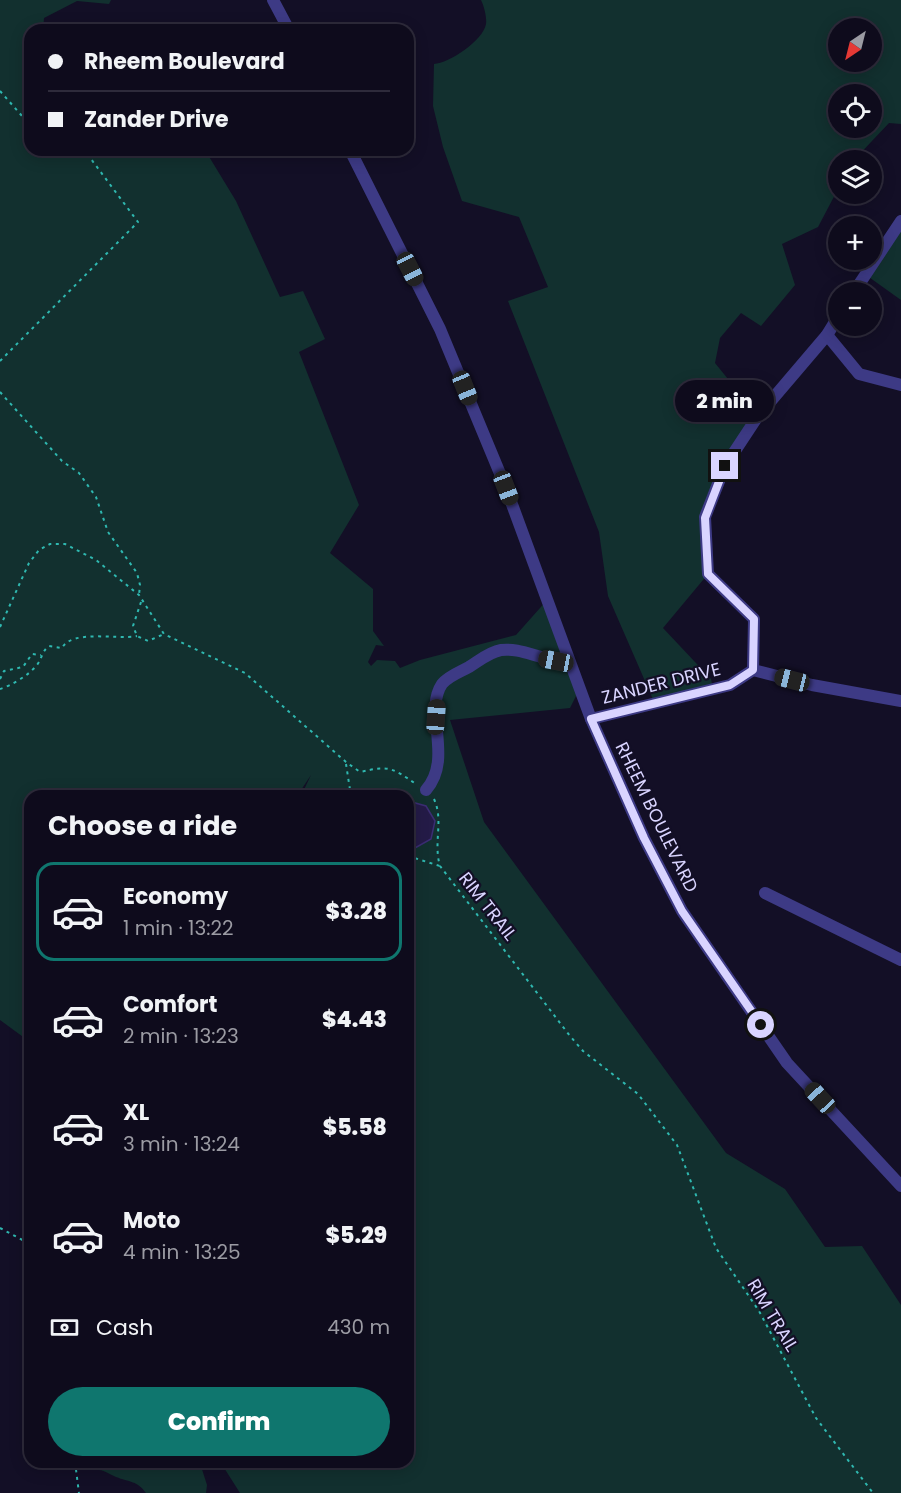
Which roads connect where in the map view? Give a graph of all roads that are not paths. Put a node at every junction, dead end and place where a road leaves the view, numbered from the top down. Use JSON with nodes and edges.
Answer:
{"nodes":[{"id":1,"x":273,"y":0,"type":"edge"},
{"id":2,"x":286,"y":24,"type":"edge"},
{"id":3,"x":353,"y":156,"type":"edge"},
{"id":4,"x":901,"y":221,"type":"edge"},
{"id":5,"x":861,"y":282,"type":"edge"},
{"id":6,"x":827,"y":335,"type":"joint"},
{"id":7,"x":901,"y":385,"type":"edge"},
{"id":8,"x":568,"y":660,"type":"junction"},
{"id":9,"x":753,"y":670,"type":"junction"},
{"id":10,"x":901,"y":701,"type":"edge"},
{"id":11,"x":591,"y":719,"type":"junction"},
{"id":12,"x":426,"y":790,"type":"road end"},
{"id":13,"x":765,"y":893,"type":"dead end"},
{"id":14,"x":901,"y":960,"type":"edge"},
{"id":15,"x":901,"y":1186,"type":"edge"}],
"edges":[{"from":1,"to":2,"type":"street"},
{"from":3,"to":8,"type":"street","name":"RHEEM BOULEVARD"},
{"from":4,"to":5,"type":"street"},
{"from":6,"to":7,"type":"street"},
{"from":6,"to":9,"type":"street"},
{"from":8,"to":11,"type":"street","name":"RHEEM BOULEVARD"},
{"from":8,"to":12,"type":"street"},
{"from":9,"to":10,"type":"street"},
{"from":9,"to":11,"type":"street","name":"ZANDER DRIVE"},
{"from":11,"to":15,"type":"street","name":"RHEEM BOULEVARD"},
{"from":13,"to":14,"type":"street"}]}
